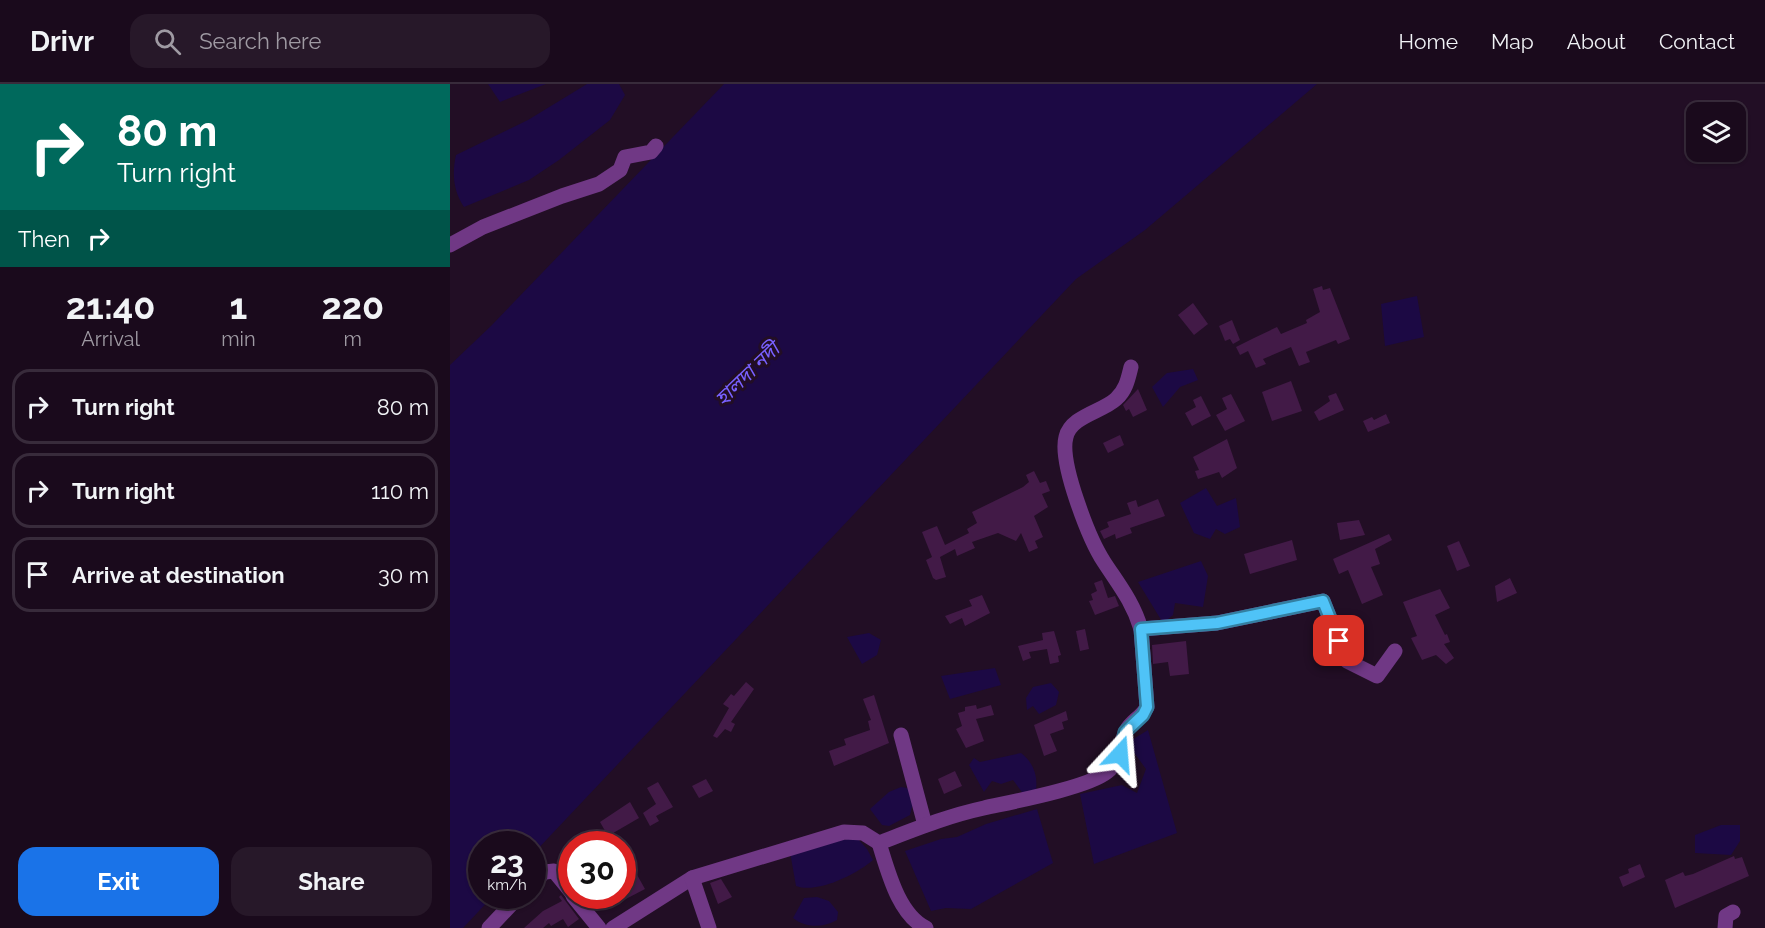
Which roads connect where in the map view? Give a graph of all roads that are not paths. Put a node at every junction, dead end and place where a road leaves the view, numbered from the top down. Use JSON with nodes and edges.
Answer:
{"nodes":[{"id":1,"x":656,"y":146,"type":"dead end"},
{"id":2,"x":450,"y":245,"type":"edge"},
{"id":3,"x":1131,"y":367,"type":"dead end"},
{"id":4,"x":1141,"y":629,"type":"junction"},
{"id":5,"x":1395,"y":651,"type":"dead end"},
{"id":6,"x":901,"y":735,"type":"dead end"},
{"id":7,"x":924,"y":825,"type":"junction"},
{"id":8,"x":879,"y":843,"type":"junction"},
{"id":9,"x":692,"y":878,"type":"junction"},
{"id":10,"x":507,"y":909,"type":"edge"},
{"id":11,"x":583,"y":909,"type":"edge"},
{"id":12,"x":1733,"y":912,"type":"dead end"},
{"id":13,"x":489,"y":928,"type":"edge"},
{"id":14,"x":598,"y":928,"type":"edge"},
{"id":15,"x":613,"y":928,"type":"edge"},
{"id":16,"x":709,"y":928,"type":"edge"},
{"id":17,"x":924,"y":928,"type":"edge"},
{"id":18,"x":1725,"y":928,"type":"edge"}],
"edges":[{"from":1,"to":2,"type":"street"},
{"from":3,"to":4,"type":"street"},
{"from":4,"to":5,"type":"street"},
{"from":4,"to":7,"type":"street"},
{"from":6,"to":7,"type":"street"},
{"from":7,"to":8,"type":"street"},
{"from":8,"to":9,"type":"street"},
{"from":8,"to":17,"type":"street"},
{"from":9,"to":15,"type":"street"},
{"from":9,"to":16,"type":"street"},
{"from":10,"to":13,"type":"street"},
{"from":11,"to":14,"type":"street"},
{"from":12,"to":18,"type":"street"}]}
